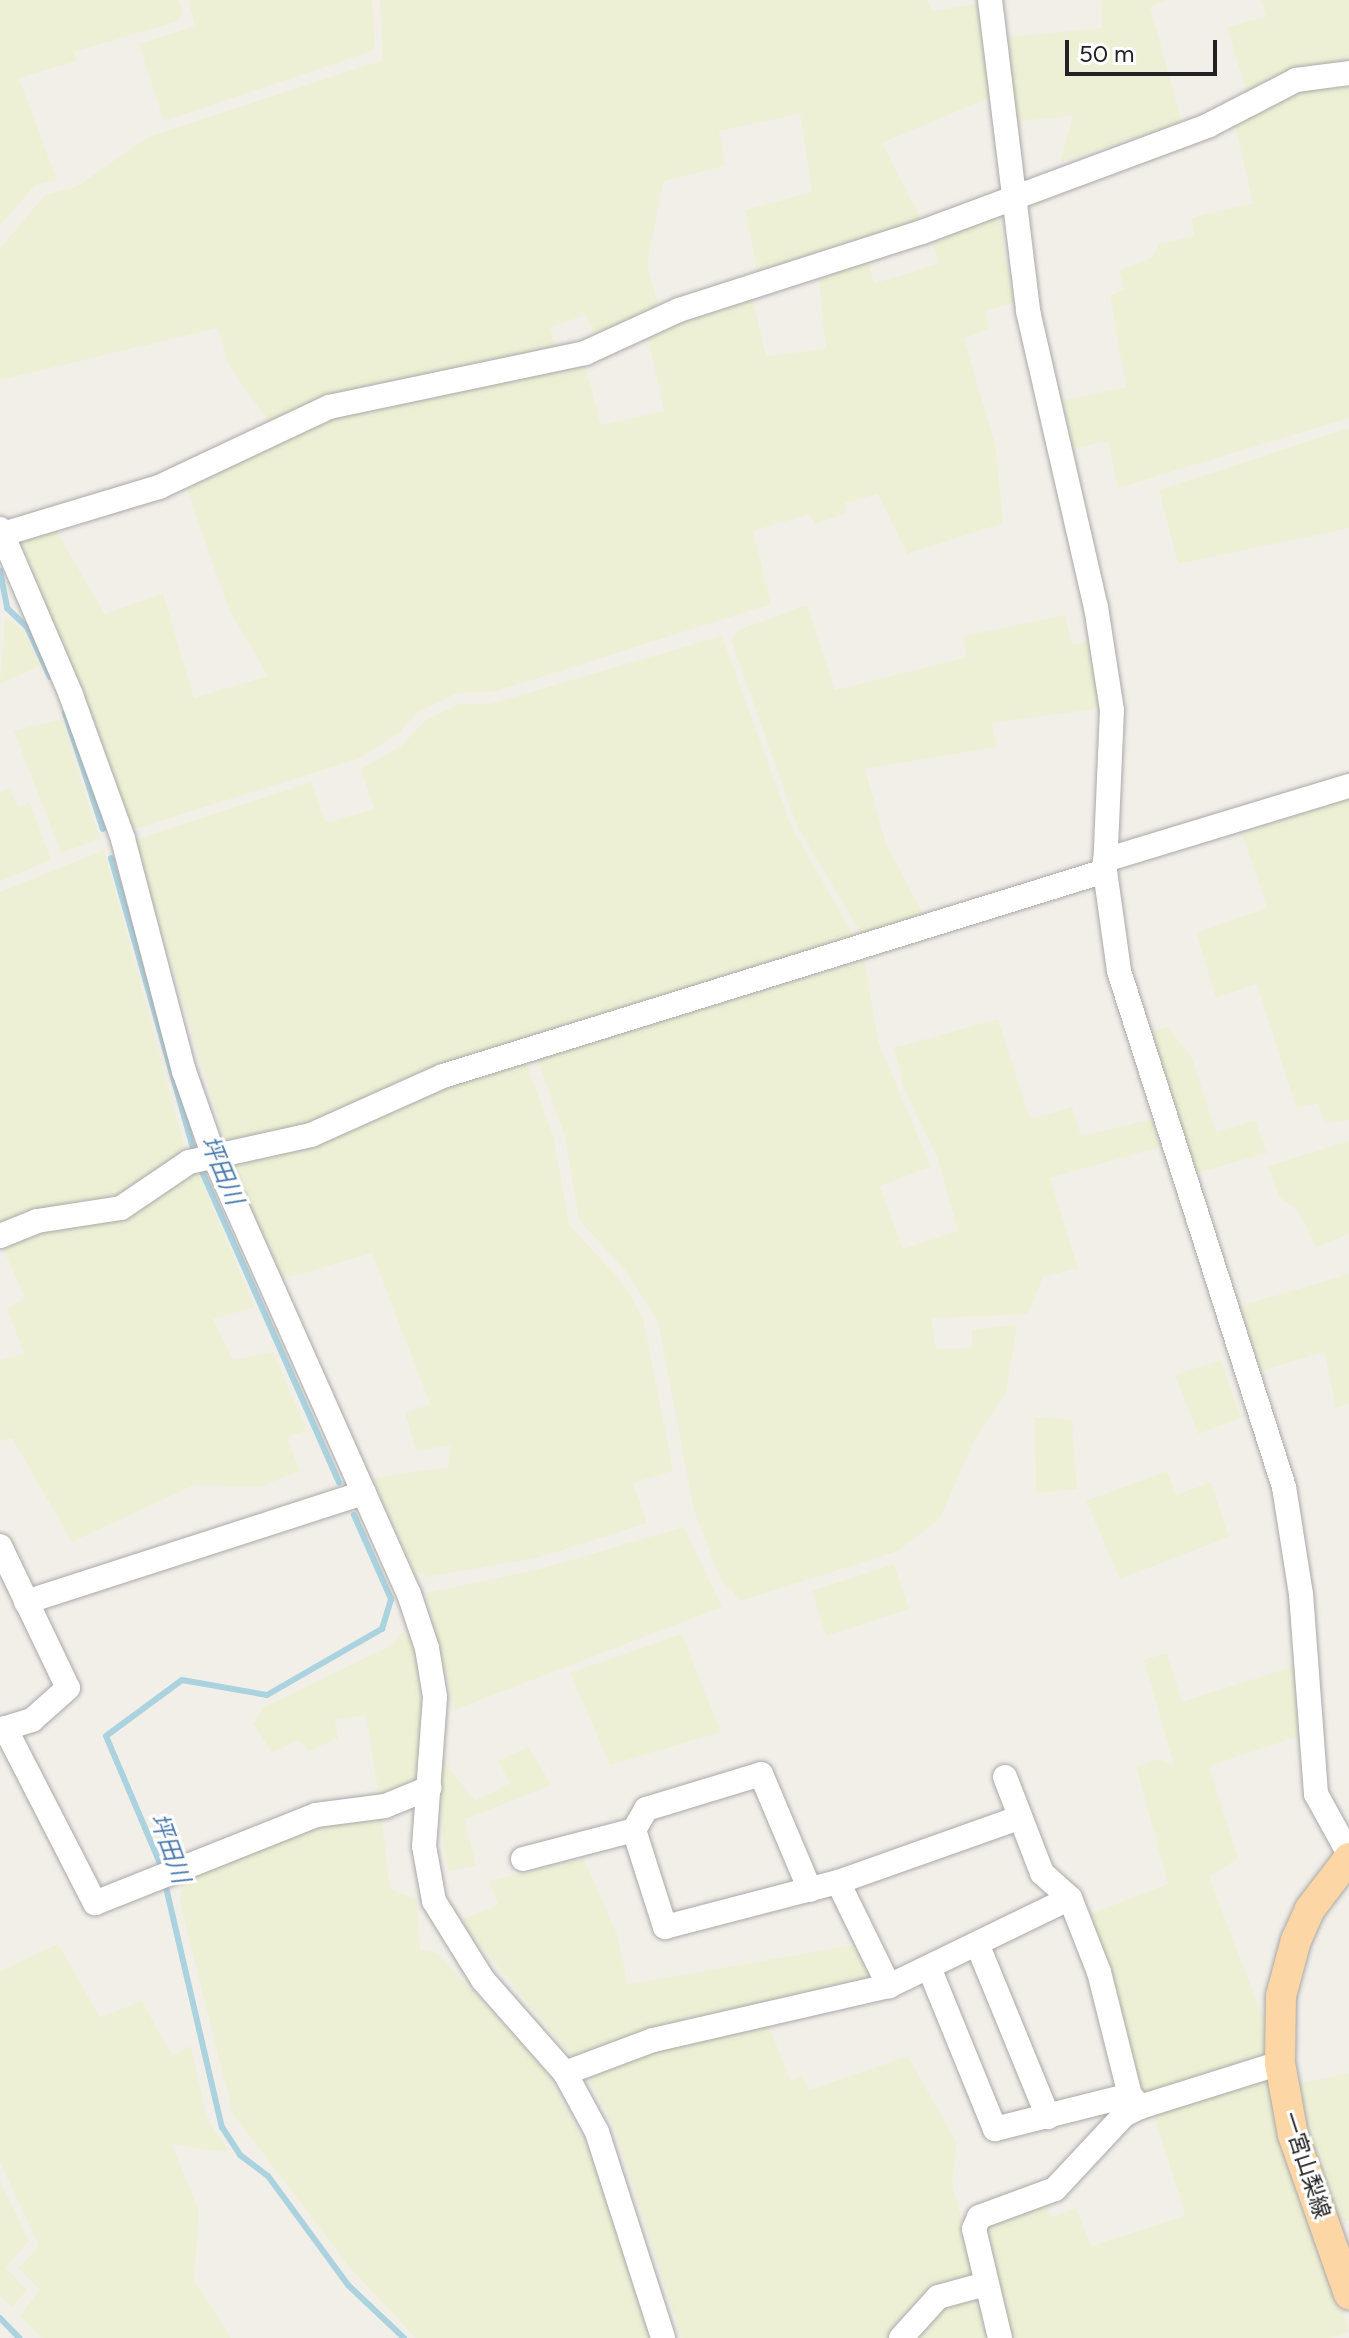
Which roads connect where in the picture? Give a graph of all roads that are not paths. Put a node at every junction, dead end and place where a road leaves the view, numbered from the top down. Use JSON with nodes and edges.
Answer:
{"nodes":[{"id":1,"x":990,"y":0,"type":"edge"},
{"id":2,"x":1349,"y":73,"type":"edge"},
{"id":3,"x":1010,"y":197,"type":"junction"},
{"id":4,"x":1,"y":533,"type":"edge"},
{"id":5,"x":1349,"y":786,"type":"edge"},
{"id":6,"x":1105,"y":866,"type":"junction"},
{"id":7,"x":202,"y":1158,"type":"junction"},
{"id":8,"x":0,"y":1236,"type":"edge"},
{"id":9,"x":364,"y":1493,"type":"junction"},
{"id":10,"x":0,"y":1546,"type":"edge"},
{"id":11,"x":26,"y":1602,"type":"junction"},
{"id":12,"x":2,"y":1729,"type":"edge"},
{"id":13,"x":1005,"y":1777,"type":"dead end"},
{"id":14,"x":429,"y":1788,"type":"junction"},
{"id":15,"x":1019,"y":1818,"type":"junction"},
{"id":16,"x":634,"y":1830,"type":"junction"},
{"id":17,"x":1349,"y":1856,"type":"edge"},
{"id":18,"x":523,"y":1859,"type":"dead end"},
{"id":19,"x":838,"y":1882,"type":"junction"},
{"id":20,"x":810,"y":1890,"type":"junction"},
{"id":21,"x":1070,"y":1898,"type":"junction"},
{"id":22,"x":978,"y":1946,"type":"junction"},
{"id":23,"x":930,"y":1970,"type":"junction"},
{"id":24,"x":889,"y":1986,"type":"junction"},
{"id":25,"x":1280,"y":2063,"type":"junction"},
{"id":26,"x":565,"y":2073,"type":"junction"},
{"id":27,"x":1135,"y":2101,"type":"junction"},
{"id":28,"x":1048,"y":2117,"type":"junction"},
{"id":29,"x":986,"y":2284,"type":"junction"},
{"id":30,"x":1349,"y":2294,"type":"edge"},
{"id":31,"x":663,"y":2338,"type":"edge"},
{"id":32,"x":901,"y":2338,"type":"edge"},
{"id":33,"x":1000,"y":2338,"type":"edge"}],
"edges":[{"from":1,"to":3,"type":"street"},
{"from":2,"to":3,"type":"street"},
{"from":3,"to":4,"type":"street"},
{"from":3,"to":6,"type":"street"},
{"from":4,"to":7,"type":"street"},
{"from":5,"to":6,"type":"street"},
{"from":6,"to":7,"type":"street"},
{"from":6,"to":17,"type":"street"},
{"from":7,"to":8,"type":"street"},
{"from":7,"to":9,"type":"street"},
{"from":9,"to":11,"type":"street"},
{"from":9,"to":14,"type":"street"},
{"from":10,"to":11,"type":"street"},
{"from":11,"to":12,"type":"street"},
{"from":12,"to":14,"type":"street"},
{"from":13,"to":15,"type":"street"},
{"from":14,"to":26,"type":"street"},
{"from":15,"to":19,"type":"street"},
{"from":15,"to":21,"type":"street"},
{"from":16,"to":18,"type":"street"},
{"from":16,"to":20,"type":"street"},
{"from":16,"to":20,"type":"street"},
{"from":17,"to":25,"type":"main road","name":"一宮山梨線"},
{"from":19,"to":20,"type":"street"},
{"from":19,"to":24,"type":"street"},
{"from":21,"to":22,"type":"street"},
{"from":21,"to":27,"type":"street"},
{"from":22,"to":23,"type":"street"},
{"from":22,"to":28,"type":"street"},
{"from":23,"to":24,"type":"street"},
{"from":23,"to":28,"type":"street"},
{"from":24,"to":26,"type":"street"},
{"from":25,"to":27,"type":"street"},
{"from":25,"to":30,"type":"main road","name":"一宮山梨線"},
{"from":26,"to":31,"type":"street"},
{"from":27,"to":28,"type":"street"},
{"from":27,"to":29,"type":"street"},
{"from":29,"to":32,"type":"street"},
{"from":29,"to":33,"type":"street"}]}
